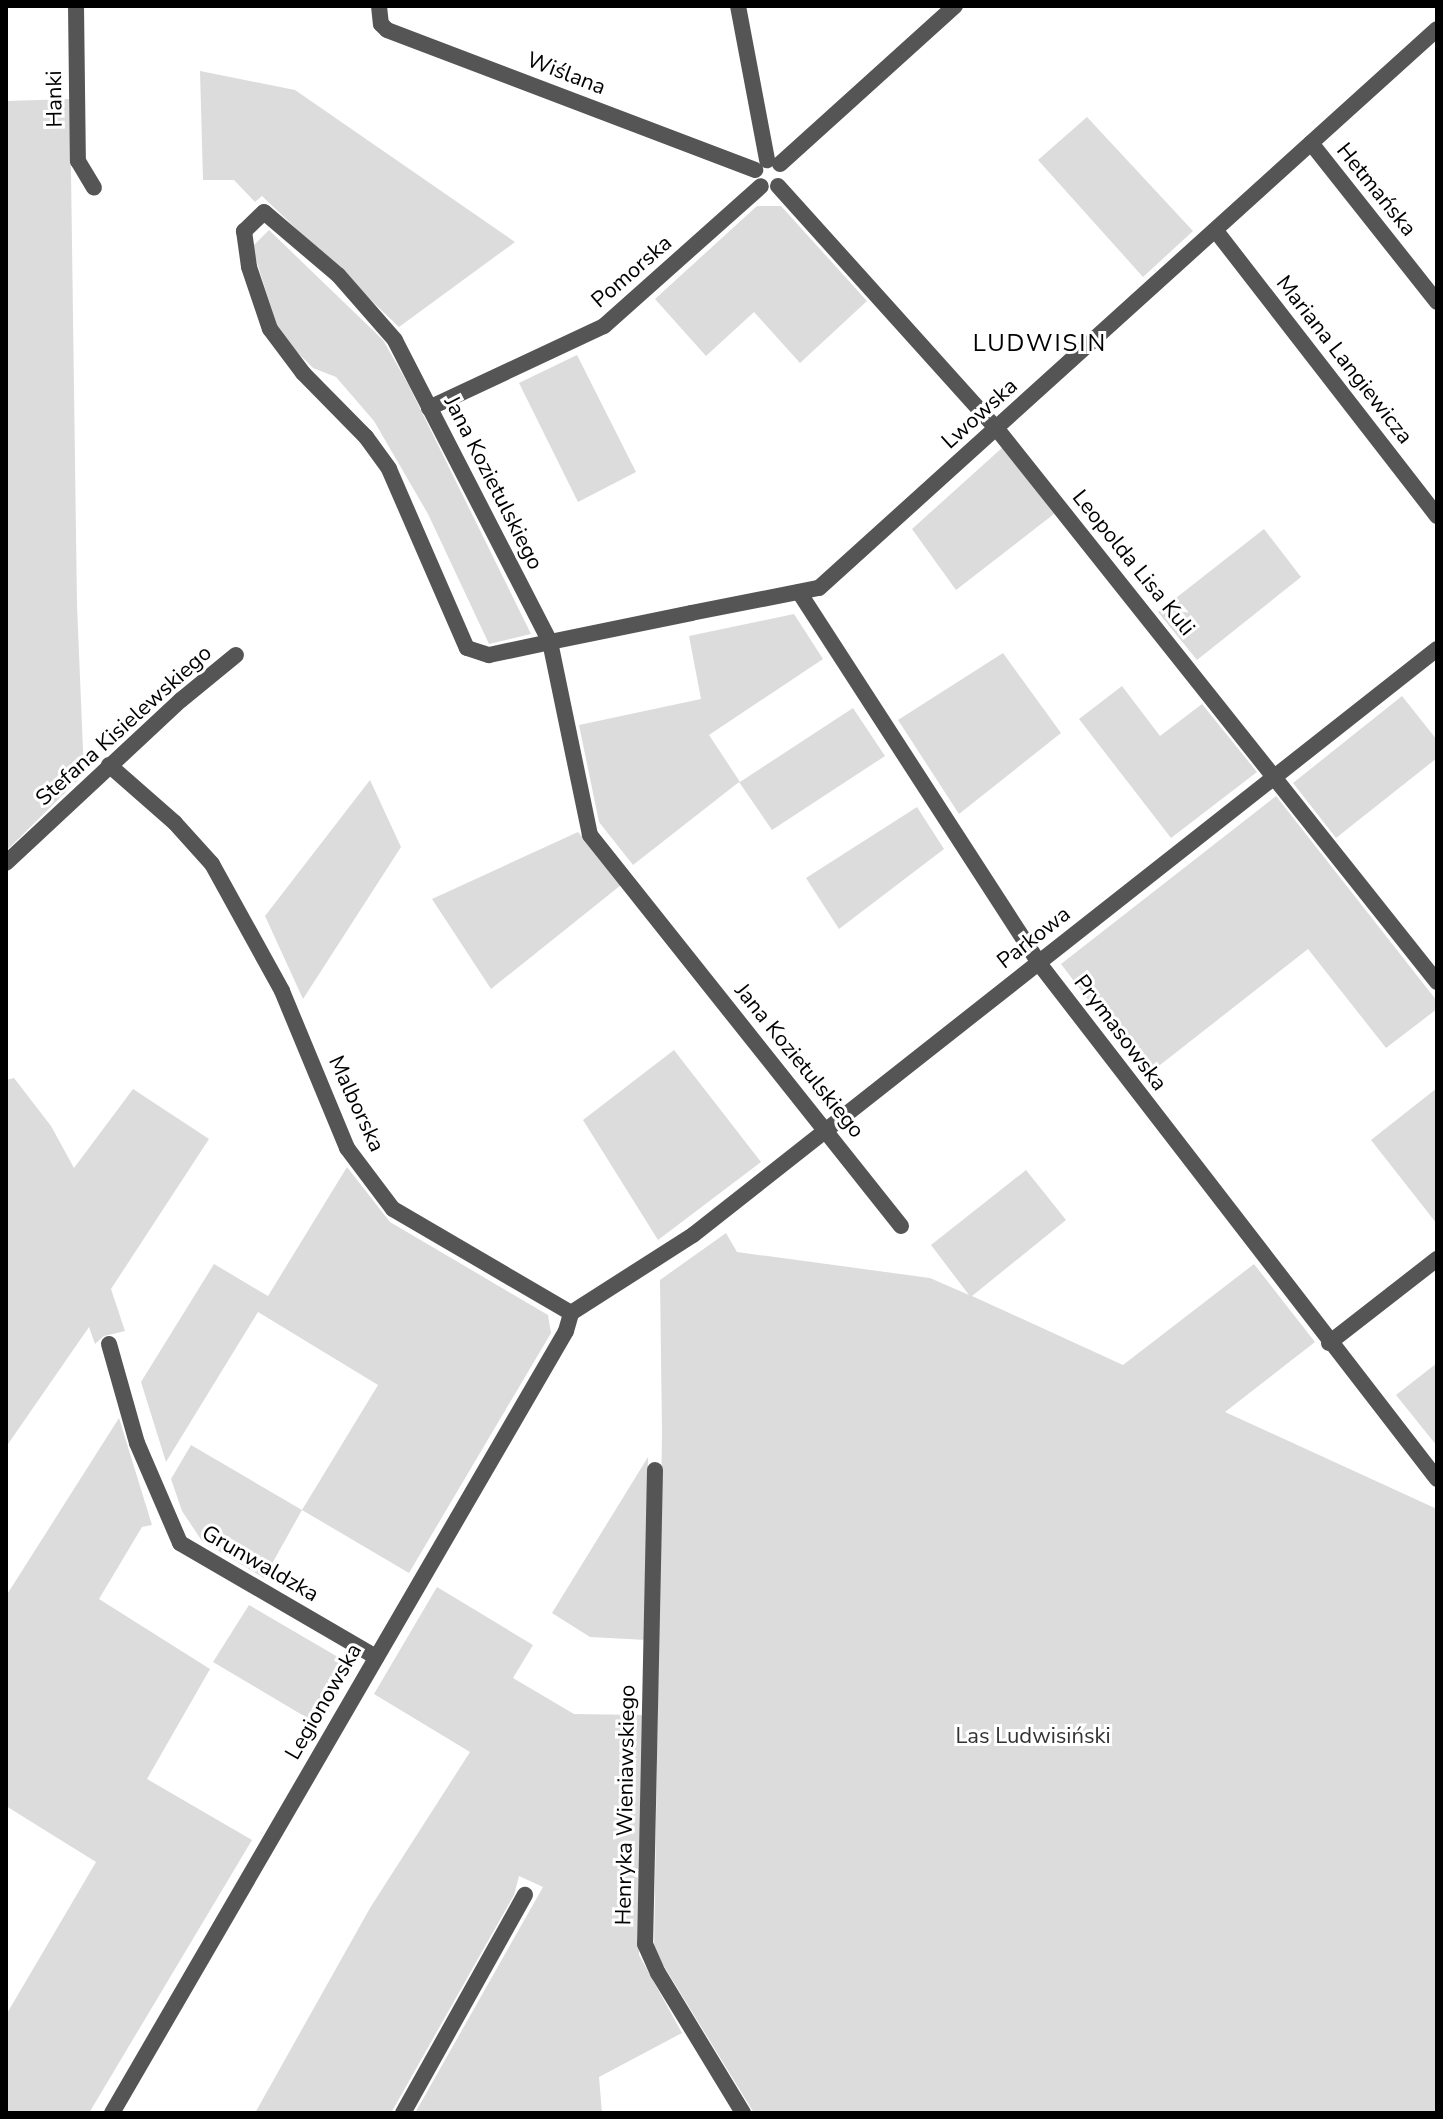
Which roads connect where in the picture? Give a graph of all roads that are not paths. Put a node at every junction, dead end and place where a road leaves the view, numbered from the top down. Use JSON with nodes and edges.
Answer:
{"nodes":[{"id":1,"x":76,"y":6,"type":"edge"},
{"id":2,"x":379,"y":6,"type":"edge"},
{"id":3,"x":738,"y":6,"type":"edge"},
{"id":4,"x":955,"y":6,"type":"edge"},
{"id":5,"x":1437,"y":29,"type":"edge"},
{"id":6,"x":1311,"y":143,"type":"junction"},
{"id":7,"x":766,"y":170,"type":"junction"},
{"id":8,"x":94,"y":188,"type":"dead end"},
{"id":9,"x":1216,"y":231,"type":"junction"},
{"id":10,"x":1437,"y":302,"type":"edge"},
{"id":11,"x":429,"y":408,"type":"junction"},
{"id":12,"x":997,"y":429,"type":"junction"},
{"id":13,"x":1437,"y":516,"type":"edge"},
{"id":14,"x":799,"y":592,"type":"junction"},
{"id":15,"x":550,"y":642,"type":"junction"},
{"id":16,"x":467,"y":648,"type":"joint"},
{"id":17,"x":1437,"y":649,"type":"edge"},
{"id":18,"x":236,"y":655,"type":"dead end"},
{"id":19,"x":109,"y":765,"type":"junction"},
{"id":20,"x":1275,"y":776,"type":"junction"},
{"id":21,"x":6,"y":863,"type":"edge"},
{"id":22,"x":1038,"y":962,"type":"junction"},
{"id":23,"x":1437,"y":982,"type":"edge"},
{"id":24,"x":826,"y":1131,"type":"junction"},
{"id":25,"x":901,"y":1226,"type":"dead end"},
{"id":26,"x":1437,"y":1259,"type":"edge"},
{"id":27,"x":571,"y":1313,"type":"junction"},
{"id":28,"x":1329,"y":1343,"type":"junction"},
{"id":29,"x":109,"y":1344,"type":"dead end"},
{"id":30,"x":655,"y":1470,"type":"dead end"},
{"id":31,"x":1437,"y":1479,"type":"edge"},
{"id":32,"x":376,"y":1657,"type":"junction"},
{"id":33,"x":525,"y":1895,"type":"dead end"},
{"id":34,"x":112,"y":2113,"type":"edge"},
{"id":35,"x":403,"y":2113,"type":"edge"},
{"id":36,"x":743,"y":2113,"type":"edge"}],
"edges":[{"from":1,"to":8,"type":"street","name":"Hanki"},
{"from":2,"to":7,"type":"street","name":"Wiślana"},
{"from":3,"to":7,"type":"street"},
{"from":4,"to":7,"type":"street","name":"Pomorska"},
{"from":5,"to":6,"type":"street","name":"Lwowska"},
{"from":6,"to":9,"type":"street","name":"Lwowska"},
{"from":6,"to":10,"type":"street","name":"Hetmańska"},
{"from":7,"to":11,"type":"street","name":"Pomorska"},
{"from":7,"to":12,"type":"street","name":"Leopolda Lisa Kuli"},
{"from":9,"to":12,"type":"street","name":"Lwowska"},
{"from":9,"to":13,"type":"street","name":"Mariana Langiewicza"},
{"from":11,"to":15,"type":"street","name":"Jana Kozietulskiego"},
{"from":11,"to":16,"type":"street","name":"Jana Kozietulskiego"},
{"from":12,"to":14,"type":"street","name":"Lwowska"},
{"from":12,"to":20,"type":"street","name":"Leopolda Lisa Kuli"},
{"from":14,"to":15,"type":"street","name":"Lwowska"},
{"from":14,"to":22,"type":"street","name":"Prymasowska"},
{"from":15,"to":16,"type":"street","name":"Lwowska"},
{"from":15,"to":24,"type":"street","name":"Jana Kozietulskiego"},
{"from":17,"to":20,"type":"street","name":"Parkowa"},
{"from":18,"to":19,"type":"street","name":"Stefana Kisielewskiego"},
{"from":19,"to":21,"type":"street","name":"Stefana Kisielewskiego"},
{"from":19,"to":27,"type":"street","name":"Malborska"},
{"from":20,"to":22,"type":"street","name":"Parkowa"},
{"from":20,"to":23,"type":"street","name":"Leopolda Lisa Kuli"},
{"from":22,"to":24,"type":"street","name":"Parkowa"},
{"from":22,"to":28,"type":"street","name":"Prymasowska"},
{"from":24,"to":25,"type":"street","name":"Jana Kozietulskiego"},
{"from":24,"to":27,"type":"street","name":"Parkowa"},
{"from":26,"to":28,"type":"street"},
{"from":27,"to":32,"type":"street","name":"Legionowska"},
{"from":28,"to":31,"type":"street","name":"Prymasowska"},
{"from":29,"to":32,"type":"street","name":"Grunwaldzka"},
{"from":30,"to":36,"type":"street","name":"Henryka Wieniawskiego"},
{"from":32,"to":34,"type":"street","name":"Legionowska"},
{"from":33,"to":35,"type":"street"}]}
